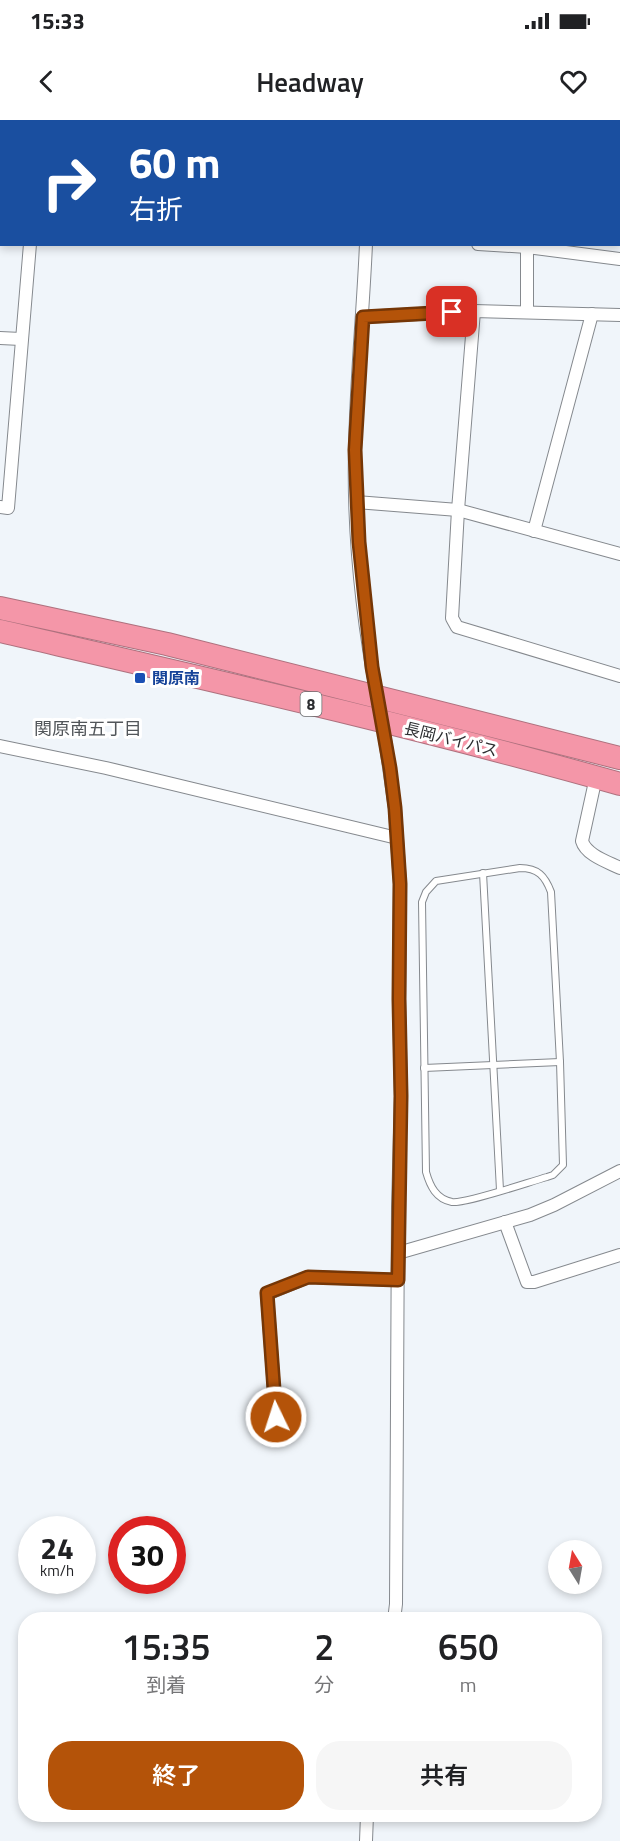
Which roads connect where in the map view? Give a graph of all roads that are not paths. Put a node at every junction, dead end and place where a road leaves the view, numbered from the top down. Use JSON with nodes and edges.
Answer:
{"nodes":[{"id":1,"x":30,"y":246,"type":"edge"},
{"id":2,"x":366,"y":246,"type":"edge"},
{"id":3,"x":527,"y":246,"type":"edge"},
{"id":4,"x":620,"y":259,"type":"edge"},
{"id":5,"x":474,"y":311,"type":"junction"},
{"id":6,"x":527,"y":312,"type":"junction"},
{"id":7,"x":592,"y":314,"type":"junction"},
{"id":8,"x":620,"y":315,"type":"edge"},
{"id":9,"x":363,"y":317,"type":"junction"},
{"id":10,"x":0,"y":338,"type":"edge"},
{"id":11,"x":21,"y":339,"type":"junction"},
{"id":12,"x":356,"y":502,"type":"junction"},
{"id":13,"x":0,"y":507,"type":"edge"},
{"id":14,"x":458,"y":510,"type":"junction"},
{"id":15,"x":534,"y":531,"type":"junction"},
{"id":16,"x":620,"y":554,"type":"edge"},
{"id":17,"x":0,"y":608,"type":"edge"},
{"id":18,"x":0,"y":633,"type":"edge"},
{"id":19,"x":620,"y":676,"type":"edge"},
{"id":20,"x":378,"y":698,"type":"junction"},
{"id":21,"x":382,"y":722,"type":"junction"},
{"id":22,"x":0,"y":746,"type":"edge"},
{"id":23,"x":620,"y":758,"type":"edge"},
{"id":24,"x":596,"y":777,"type":"junction"},
{"id":25,"x":620,"y":784,"type":"edge"},
{"id":26,"x":397,"y":838,"type":"junction"},
{"id":27,"x":620,"y":868,"type":"edge"},
{"id":28,"x":483,"y":873,"type":"junction"},
{"id":29,"x":560,"y":1062,"type":"junction"},
{"id":30,"x":495,"y":1065,"type":"junction"},
{"id":31,"x":424,"y":1068,"type":"junction"},
{"id":32,"x":620,"y":1171,"type":"edge"},
{"id":33,"x":500,"y":1190,"type":"junction"},
{"id":34,"x":505,"y":1222,"type":"junction"},
{"id":35,"x":398,"y":1253,"type":"junction"},
{"id":36,"x":620,"y":1255,"type":"edge"},
{"id":37,"x":398,"y":1280,"type":"junction"},
{"id":38,"x":276,"y":1417,"type":"dead end"},
{"id":39,"x":395,"y":1612,"type":"edge"},
{"id":40,"x":367,"y":1822,"type":"edge"},
{"id":41,"x":366,"y":1841,"type":"edge"}],
"edges":[{"from":1,"to":11,"type":"street"},
{"from":2,"to":9,"type":"street"},
{"from":3,"to":4,"type":"street"},
{"from":3,"to":6,"type":"street"},
{"from":5,"to":6,"type":"street"},
{"from":5,"to":9,"type":"street"},
{"from":5,"to":14,"type":"street"},
{"from":6,"to":7,"type":"street"},
{"from":7,"to":8,"type":"street"},
{"from":7,"to":15,"type":"street"},
{"from":9,"to":12,"type":"street"},
{"from":10,"to":11,"type":"street"},
{"from":11,"to":13,"type":"street"},
{"from":12,"to":14,"type":"street"},
{"from":12,"to":20,"type":"street"},
{"from":14,"to":15,"type":"street"},
{"from":14,"to":19,"type":"street"},
{"from":15,"to":16,"type":"street"},
{"from":17,"to":20,"type":"highway","name":"長岡バイパス","number":"8"},
{"from":18,"to":21,"type":"highway","name":"長岡バイパス","number":"8"},
{"from":20,"to":21,"type":"street"},
{"from":20,"to":23,"type":"highway","name":"長岡バイパス","number":"8"},
{"from":21,"to":24,"type":"highway","name":"長岡バイパス","number":"8"},
{"from":21,"to":26,"type":"street"},
{"from":22,"to":26,"type":"street"},
{"from":24,"to":25,"type":"highway","name":"長岡バイパス","number":"8"},
{"from":24,"to":27,"type":"street"},
{"from":26,"to":35,"type":"street"},
{"from":28,"to":29,"type":"lane"},
{"from":28,"to":30,"type":"lane"},
{"from":28,"to":31,"type":"lane"},
{"from":29,"to":30,"type":"lane"},
{"from":29,"to":33,"type":"lane"},
{"from":30,"to":31,"type":"lane"},
{"from":30,"to":33,"type":"lane"},
{"from":31,"to":33,"type":"lane"},
{"from":32,"to":34,"type":"street"},
{"from":34,"to":35,"type":"street"},
{"from":34,"to":36,"type":"street"},
{"from":35,"to":37,"type":"street"},
{"from":37,"to":38,"type":"street"},
{"from":37,"to":39,"type":"street"},
{"from":40,"to":41,"type":"street"}]}
